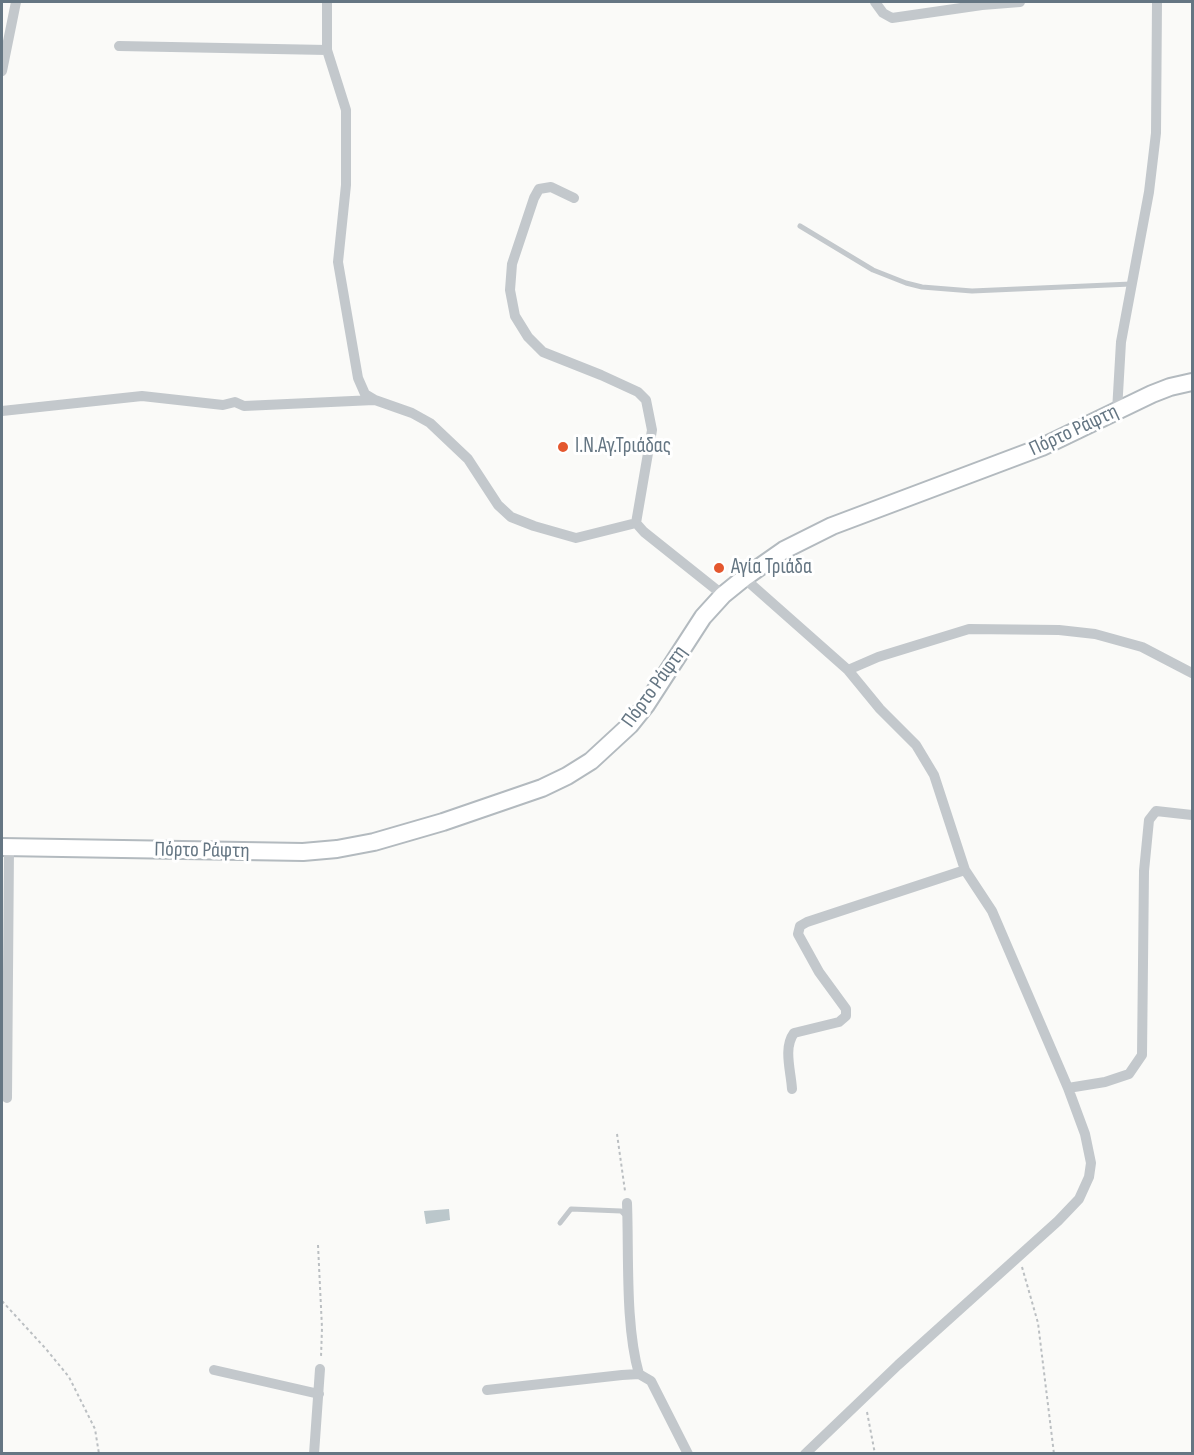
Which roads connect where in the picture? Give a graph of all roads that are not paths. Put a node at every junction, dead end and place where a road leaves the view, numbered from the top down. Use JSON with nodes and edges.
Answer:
{"nodes":[{"id":1,"x":16,"y":2,"type":"edge"},
{"id":2,"x":327,"y":2,"type":"edge"},
{"id":3,"x":875,"y":2,"type":"edge"},
{"id":4,"x":1020,"y":2,"type":"edge"},
{"id":5,"x":1157,"y":2,"type":"edge"},
{"id":6,"x":119,"y":46,"type":"dead end"},
{"id":7,"x":327,"y":50,"type":"junction"},
{"id":8,"x":2,"y":71,"type":"edge"},
{"id":9,"x":574,"y":198,"type":"dead end"},
{"id":10,"x":800,"y":226,"type":"dead end"},
{"id":11,"x":1131,"y":284,"type":"junction"},
{"id":12,"x":1192,"y":382,"type":"edge"},
{"id":13,"x":375,"y":400,"type":"junction"},
{"id":14,"x":2,"y":411,"type":"edge"},
{"id":15,"x":1117,"y":411,"type":"junction"},
{"id":16,"x":636,"y":523,"type":"junction"},
{"id":17,"x":744,"y":578,"type":"junction"},
{"id":18,"x":723,"y":595,"type":"junction"},
{"id":19,"x":848,"y":670,"type":"junction"},
{"id":20,"x":1192,"y":673,"type":"edge"},
{"id":21,"x":1192,"y":815,"type":"edge"},
{"id":22,"x":5,"y":847,"type":"edge"},
{"id":23,"x":964,"y":870,"type":"junction"},
{"id":24,"x":1068,"y":1088,"type":"junction"},
{"id":25,"x":792,"y":1089,"type":"dead end"},
{"id":26,"x":7,"y":1098,"type":"dead end"},
{"id":27,"x":627,"y":1203,"type":"road end"},
{"id":28,"x":627,"y":1217,"type":"junction"},
{"id":29,"x":560,"y":1223,"type":"dead end"},
{"id":30,"x":320,"y":1369,"type":"road end"},
{"id":31,"x":214,"y":1370,"type":"dead end"},
{"id":32,"x":639,"y":1374,"type":"junction"},
{"id":33,"x":487,"y":1390,"type":"dead end"},
{"id":34,"x":319,"y":1394,"type":"junction"},
{"id":35,"x":314,"y":1454,"type":"edge"},
{"id":36,"x":688,"y":1454,"type":"edge"},
{"id":37,"x":805,"y":1454,"type":"edge"}],
"edges":[{"from":1,"to":8,"type":"street"},
{"from":2,"to":7,"type":"street"},
{"from":3,"to":4,"type":"street"},
{"from":5,"to":11,"type":"street"},
{"from":6,"to":7,"type":"street"},
{"from":7,"to":13,"type":"street"},
{"from":9,"to":16,"type":"street"},
{"from":10,"to":11,"type":"lane"},
{"from":11,"to":15,"type":"street"},
{"from":12,"to":15,"type":"main road","name":"Πόρτο Ράφτη"},
{"from":13,"to":14,"type":"street"},
{"from":13,"to":16,"type":"street"},
{"from":15,"to":17,"type":"main road","name":"Πόρτο Ράφτη"},
{"from":16,"to":18,"type":"street"},
{"from":17,"to":18,"type":"main road","name":"Πόρτο Ράφτη"},
{"from":17,"to":19,"type":"street"},
{"from":18,"to":22,"type":"main road","name":"Πόρτο Ράφτη"},
{"from":19,"to":20,"type":"street"},
{"from":19,"to":23,"type":"street"},
{"from":21,"to":24,"type":"street"},
{"from":22,"to":26,"type":"street"},
{"from":23,"to":24,"type":"street"},
{"from":23,"to":25,"type":"street"},
{"from":24,"to":37,"type":"street"},
{"from":27,"to":28,"type":"street"},
{"from":28,"to":29,"type":"lane"},
{"from":28,"to":32,"type":"street"},
{"from":30,"to":34,"type":"street"},
{"from":31,"to":34,"type":"street"},
{"from":32,"to":33,"type":"street"},
{"from":32,"to":36,"type":"street"},
{"from":34,"to":35,"type":"street"}]}
